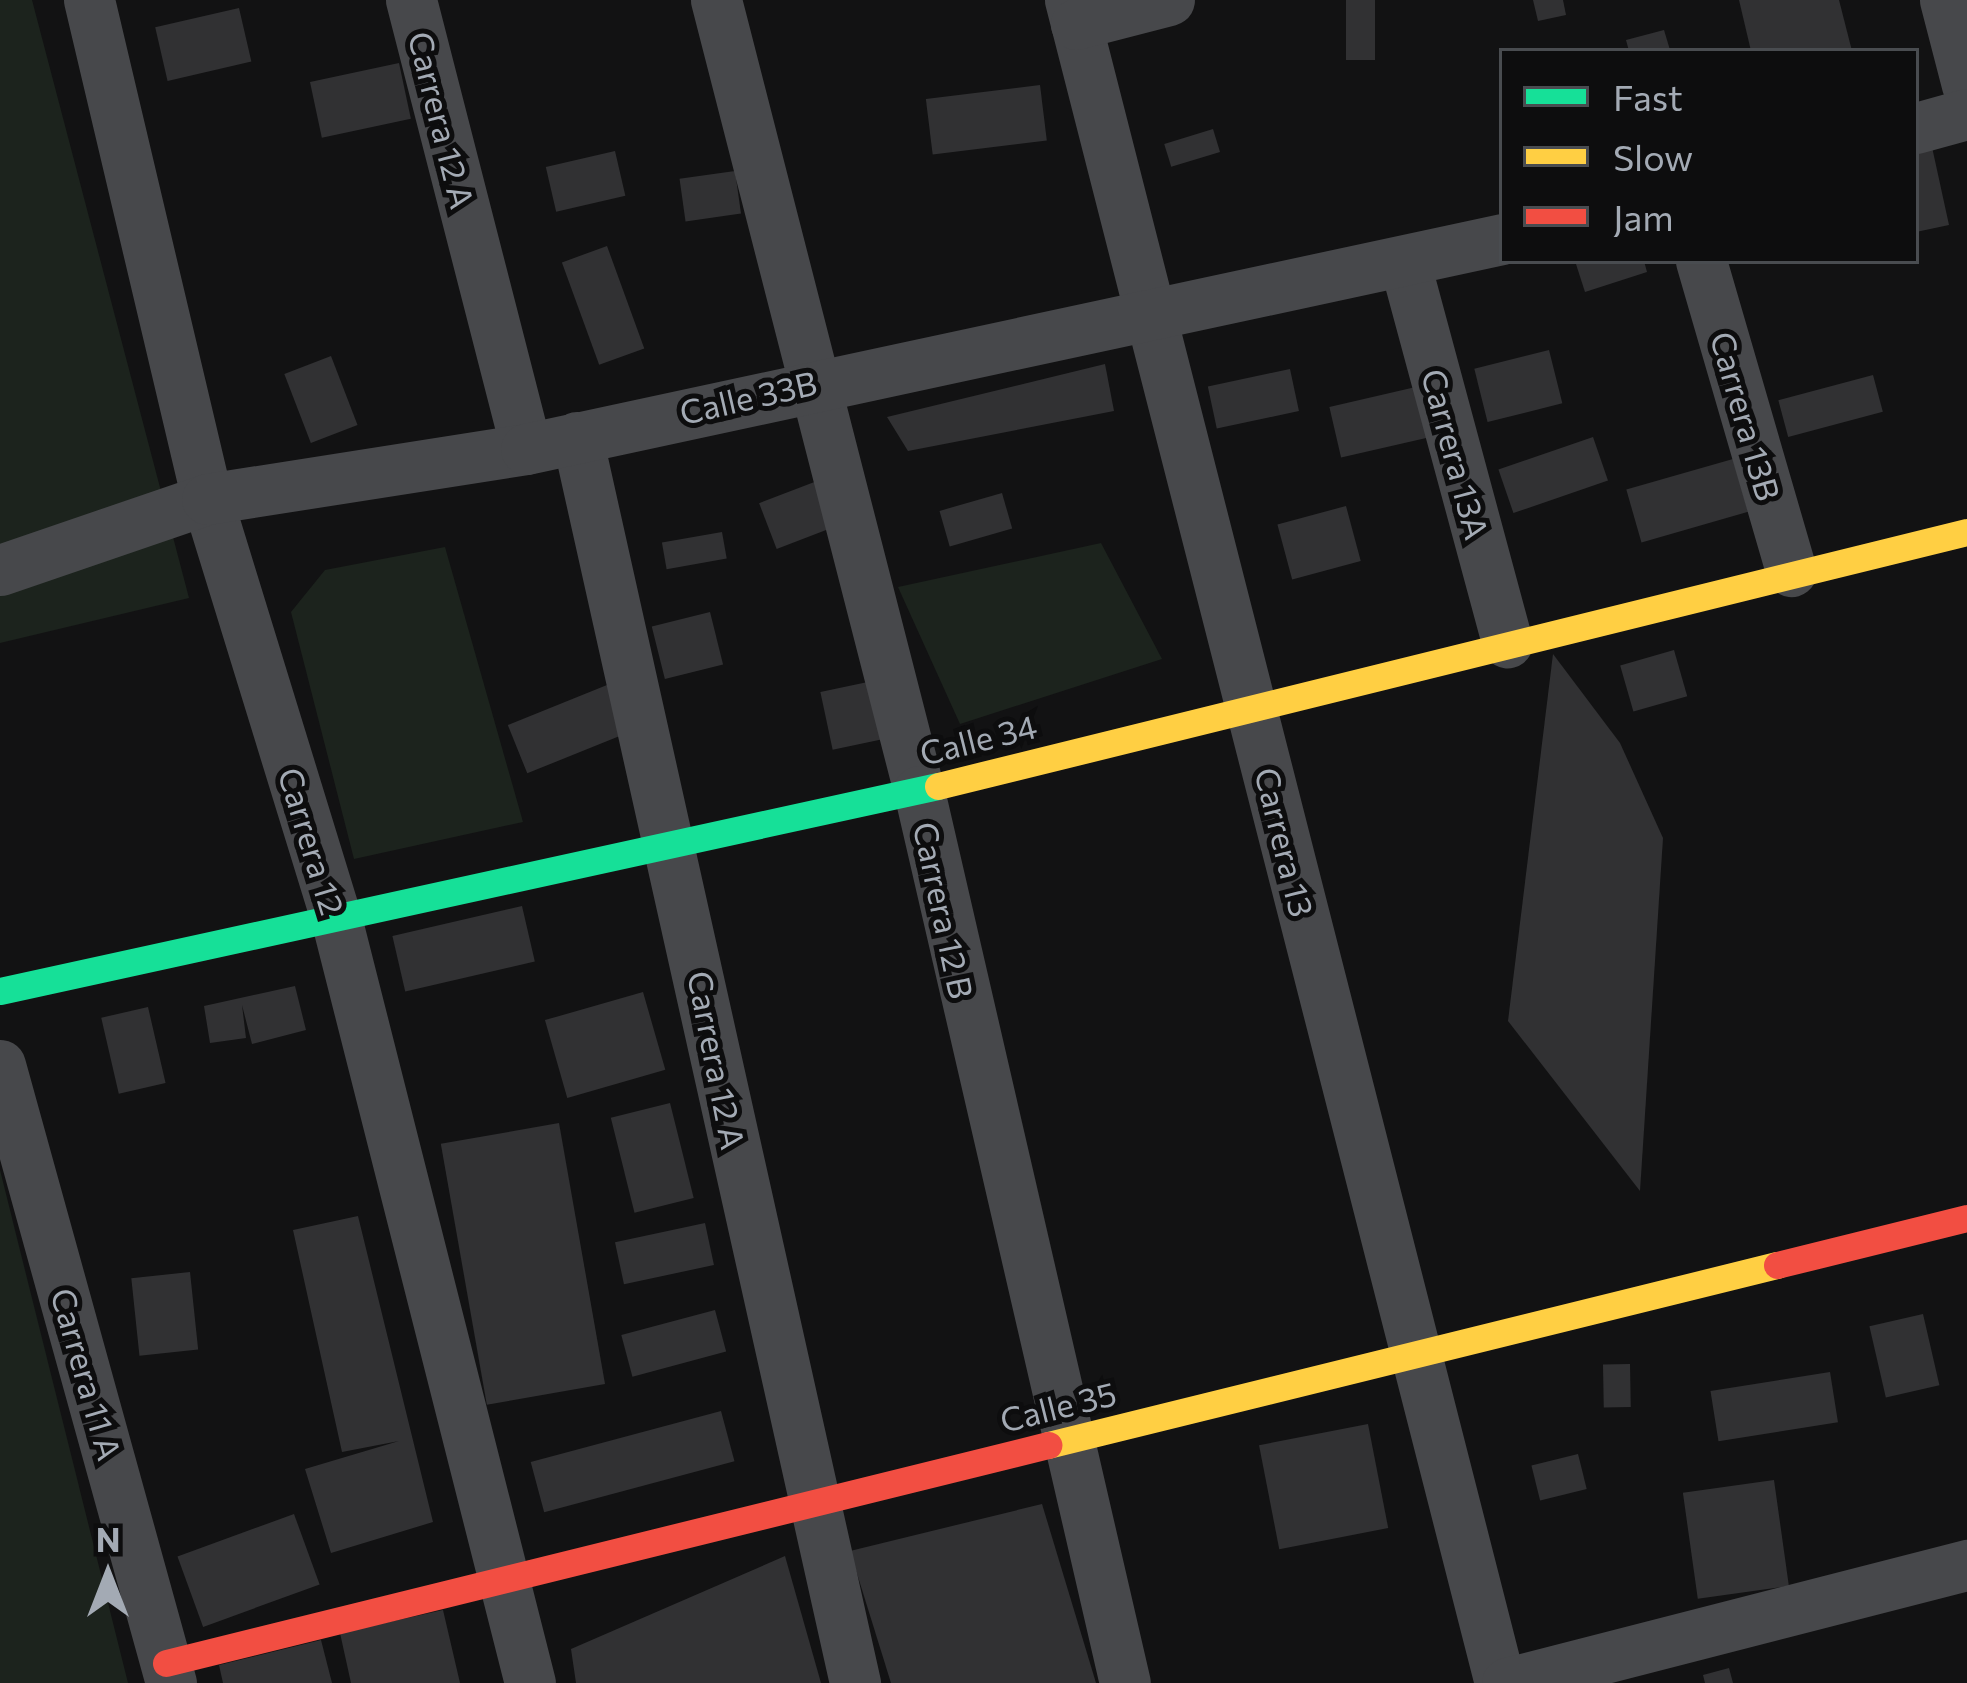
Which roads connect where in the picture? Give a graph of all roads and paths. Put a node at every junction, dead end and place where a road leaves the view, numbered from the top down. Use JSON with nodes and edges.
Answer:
{"nodes":[{"id":1,"x":89,"y":0,"type":"edge"},
{"id":2,"x":411,"y":0,"type":"edge"},
{"id":3,"x":716,"y":0,"type":"edge"},
{"id":4,"x":1169,"y":0,"type":"edge"},
{"id":5,"x":1945,"y":0,"type":"edge"},
{"id":6,"x":1073,"y":12,"type":"edge"},
{"id":7,"x":1967,"y":85,"type":"edge"},
{"id":8,"x":1967,"y":114,"type":"edge"},
{"id":9,"x":1919,"y":127,"type":"edge"},
{"id":10,"x":1499,"y":240,"type":"edge"},
{"id":11,"x":1405,"y":264,"type":"junction"},
{"id":12,"x":1702,"y":264,"type":"edge"},
{"id":13,"x":1151,"y":312,"type":"junction"},
{"id":14,"x":818,"y":380,"type":"junction"},
{"id":15,"x":577,"y":437,"type":"junction"},
{"id":16,"x":526,"y":449,"type":"junction"},
{"id":17,"x":207,"y":499,"type":"junction"},
{"id":18,"x":1967,"y":532,"type":"edge"},
{"id":19,"x":0,"y":570,"type":"edge"},
{"id":20,"x":1791,"y":571,"type":"junction"},
{"id":21,"x":1508,"y":643,"type":"junction"},
{"id":22,"x":1250,"y":706,"type":"junction"},
{"id":23,"x":919,"y":791,"type":"junction"},
{"id":24,"x":673,"y":840,"type":"junction"},
{"id":25,"x":337,"y":918,"type":"junction"},
{"id":26,"x":0,"y":991,"type":"edge"},
{"id":27,"x":0,"y":1065,"type":"edge"},
{"id":28,"x":11,"y":1134,"type":"edge"},
{"id":29,"x":1967,"y":1218,"type":"edge"},
{"id":30,"x":1416,"y":1354,"type":"junction"},
{"id":31,"x":1061,"y":1442,"type":"junction"},
{"id":32,"x":807,"y":1505,"type":"junction"},
{"id":33,"x":1967,"y":1565,"type":"edge"},
{"id":34,"x":506,"y":1579,"type":"junction"},
{"id":35,"x":169,"y":1673,"type":"edge"},
{"id":36,"x":530,"y":1683,"type":"edge"},
{"id":37,"x":856,"y":1683,"type":"edge"},
{"id":38,"x":1125,"y":1683,"type":"edge"},
{"id":39,"x":1504,"y":1683,"type":"edge"}],
"edges":[{"from":1,"to":17,"type":"street","name":"Carrera 12"},
{"from":2,"to":16,"type":"street","name":"Carrera 12 A"},
{"from":3,"to":14,"type":"street","name":"Carrera 12 B"},
{"from":4,"to":6,"type":"street"},
{"from":5,"to":7,"type":"street"},
{"from":6,"to":13,"type":"street","name":"Carrera 13"},
{"from":8,"to":9,"type":"street"},
{"from":10,"to":11,"type":"street","name":"Calle 33B"},
{"from":11,"to":13,"type":"street","name":"Calle 33B"},
{"from":11,"to":21,"type":"street","name":"Carrera 13A"},
{"from":12,"to":20,"type":"street","name":"Carrera 13B"},
{"from":13,"to":14,"type":"street","name":"Calle 33B"},
{"from":13,"to":22,"type":"street","name":"Carrera 13"},
{"from":14,"to":15,"type":"street","name":"Calle 33B"},
{"from":14,"to":23,"type":"street","name":"Carrera 12 B"},
{"from":15,"to":16,"type":"street","name":"Calle 33B"},
{"from":15,"to":24,"type":"street","name":"Carrera 12 A"},
{"from":16,"to":17,"type":"street","name":"Calle 33B"},
{"from":17,"to":19,"type":"street","name":"Calle 33B"},
{"from":17,"to":25,"type":"street","name":"Carrera 12"},
{"from":18,"to":20,"type":"street","name":"Calle 34"},
{"from":20,"to":21,"type":"street","name":"Calle 34"},
{"from":21,"to":22,"type":"street","name":"Calle 34"},
{"from":22,"to":23,"type":"street","name":"Calle 34"},
{"from":22,"to":30,"type":"street","name":"Carrera 13"},
{"from":23,"to":24,"type":"street","name":"Calle 34"},
{"from":23,"to":31,"type":"street","name":"Carrera 12 B"},
{"from":24,"to":25,"type":"street","name":"Calle 34"},
{"from":24,"to":32,"type":"street","name":"Carrera 12 A"},
{"from":25,"to":26,"type":"street","name":"Calle 34"},
{"from":25,"to":34,"type":"street","name":"Carrera 12"},
{"from":27,"to":28,"type":"street","name":"Carrera 11 A"},
{"from":28,"to":35,"type":"street","name":"Carrera 11 A"},
{"from":29,"to":30,"type":"street","name":"Calle 35"},
{"from":30,"to":31,"type":"street","name":"Calle 35"},
{"from":30,"to":39,"type":"street","name":"Carrera 13"},
{"from":31,"to":32,"type":"street","name":"Calle 35"},
{"from":31,"to":38,"type":"street","name":"Carrera 12 B"},
{"from":32,"to":34,"type":"street","name":"Calle 35"},
{"from":32,"to":37,"type":"street","name":"Carrera 12 A"},
{"from":33,"to":39,"type":"street"},
{"from":34,"to":35,"type":"street","name":"Calle 35"},
{"from":34,"to":36,"type":"street","name":"Carrera 12"}]}
